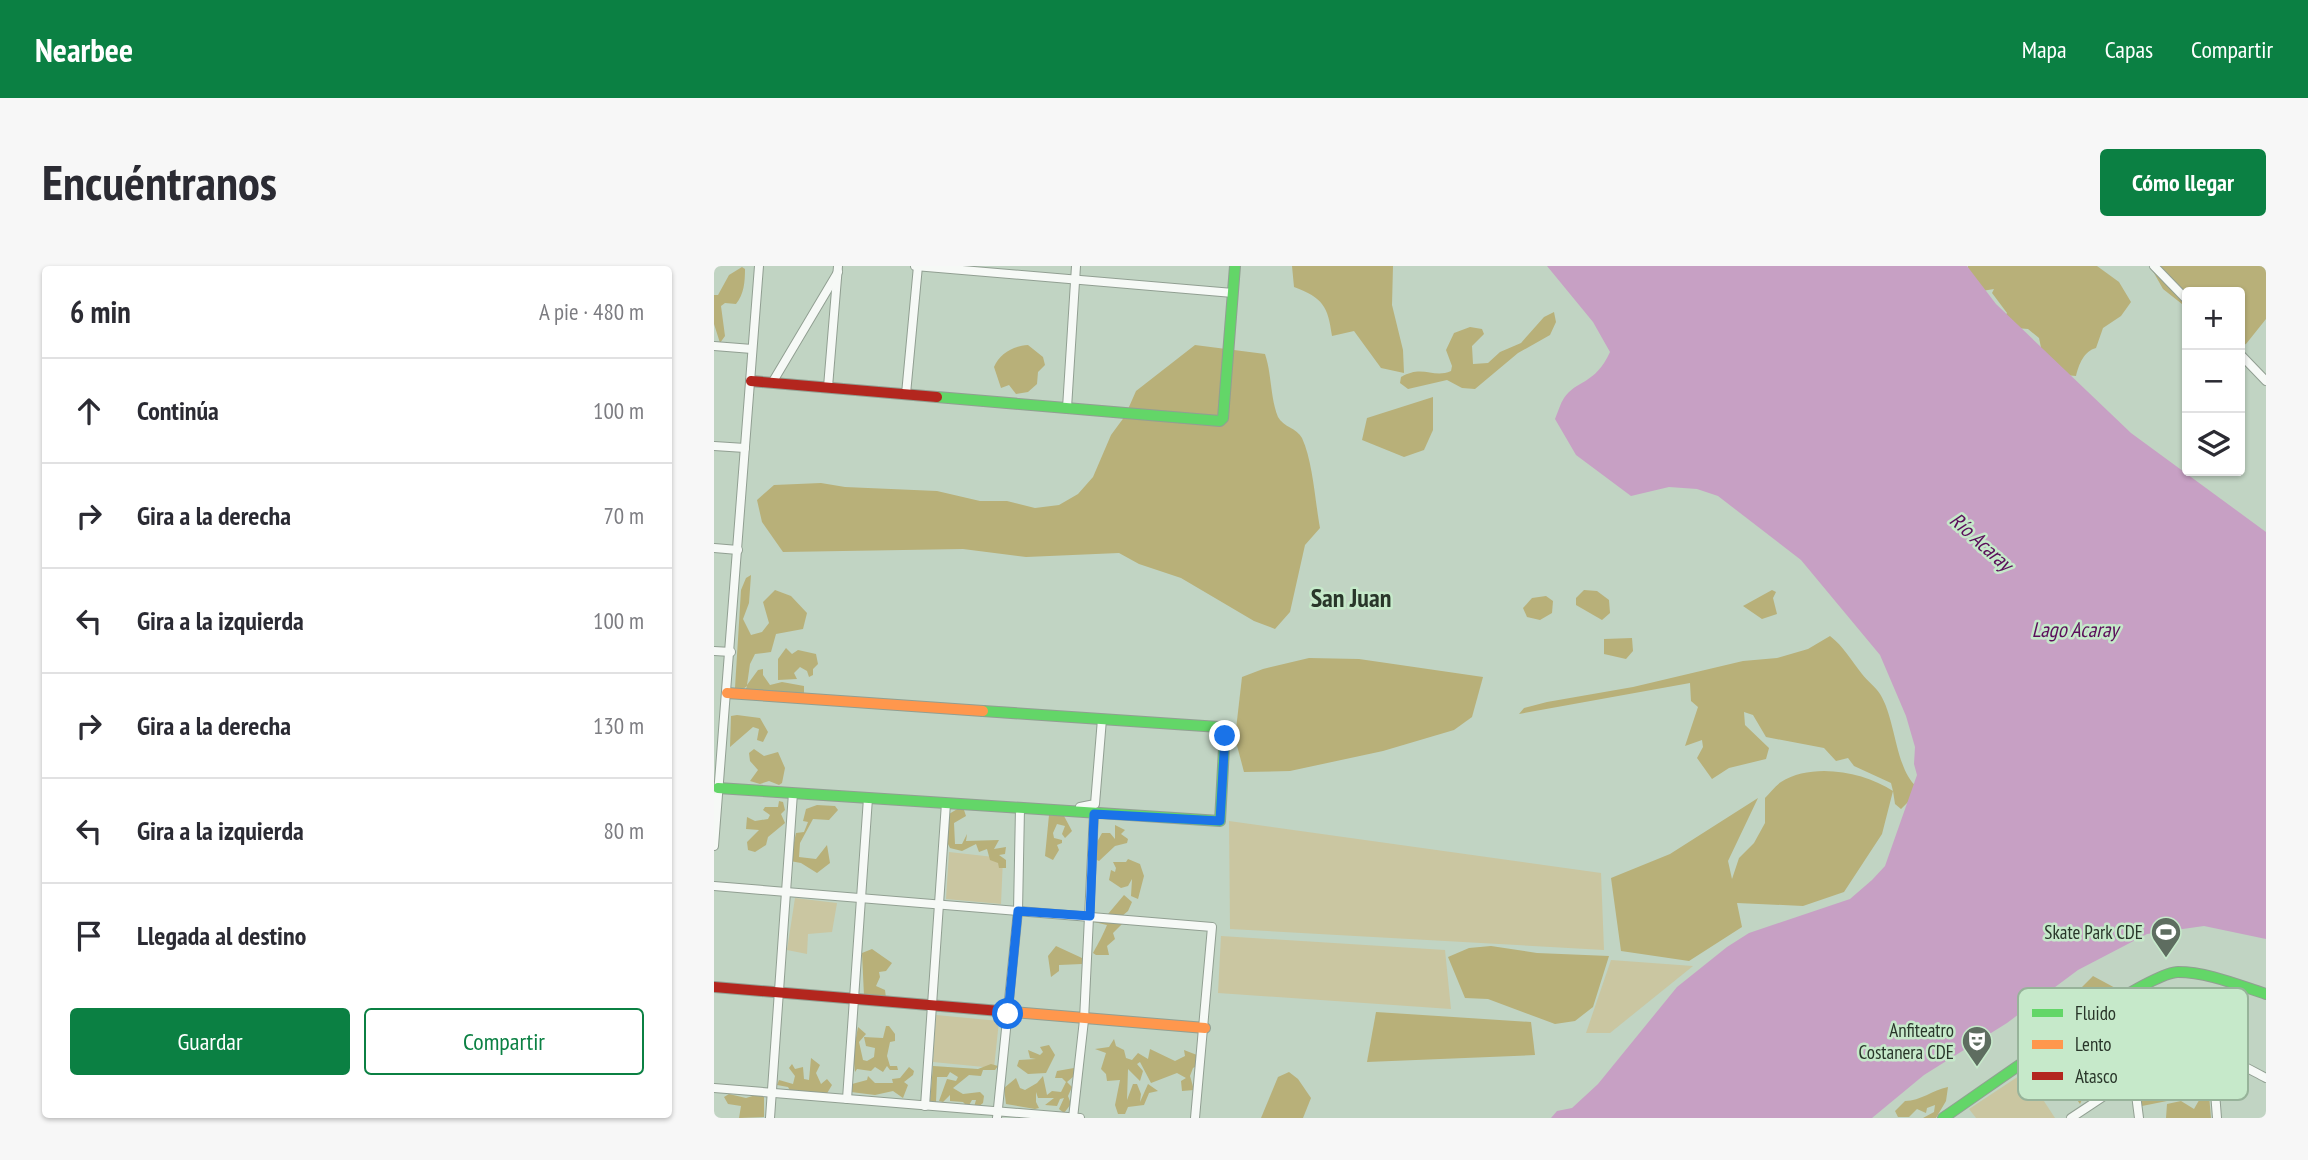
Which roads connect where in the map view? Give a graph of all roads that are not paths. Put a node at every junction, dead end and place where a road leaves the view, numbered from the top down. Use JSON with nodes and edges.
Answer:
{"nodes":[{"id":1,"x":759,"y":266,"type":"edge"},
{"id":2,"x":917,"y":266,"type":"edge"},
{"id":3,"x":1076,"y":266,"type":"edge"},
{"id":4,"x":1235,"y":266,"type":"edge"},
{"id":5,"x":2154,"y":266,"type":"edge"},
{"id":6,"x":838,"y":269,"type":"edge"},
{"id":7,"x":1075,"y":280,"type":"junction"},
{"id":8,"x":1233,"y":293,"type":"junction"},
{"id":9,"x":2182,"y":295,"type":"edge"},
{"id":10,"x":714,"y":346,"type":"edge"},
{"id":11,"x":752,"y":349,"type":"junction"},
{"id":12,"x":2245,"y":359,"type":"edge"},
{"id":13,"x":751,"y":381,"type":"junction"},
{"id":14,"x":2266,"y":382,"type":"edge"},
{"id":15,"x":772,"y":383,"type":"junction"},
{"id":16,"x":828,"y":387,"type":"junction"},
{"id":17,"x":906,"y":394,"type":"junction"},
{"id":18,"x":1067,"y":408,"type":"junction"},
{"id":19,"x":714,"y":446,"type":"edge"},
{"id":20,"x":745,"y":448,"type":"junction"},
{"id":21,"x":714,"y":548,"type":"edge"},
{"id":22,"x":738,"y":550,"type":"junction"},
{"id":23,"x":714,"y":651,"type":"edge"},
{"id":24,"x":731,"y":652,"type":"junction"},
{"id":25,"x":727,"y":693,"type":"junction"},
{"id":26,"x":1102,"y":719,"type":"junction"},
{"id":27,"x":718,"y":788,"type":"junction"},
{"id":28,"x":793,"y":793,"type":"junction"},
{"id":29,"x":868,"y":798,"type":"junction"},
{"id":30,"x":946,"y":803,"type":"junction"},
{"id":31,"x":1020,"y":808,"type":"junction"},
{"id":32,"x":1037,"y":809,"type":"junction"},
{"id":33,"x":1094,"y":814,"type":"junction"},
{"id":34,"x":714,"y":846,"type":"edge"},
{"id":35,"x":714,"y":886,"type":"edge"},
{"id":36,"x":787,"y":892,"type":"junction"},
{"id":37,"x":861,"y":898,"type":"junction"},
{"id":38,"x":941,"y":904,"type":"junction"},
{"id":39,"x":1018,"y":911,"type":"junction"},
{"id":40,"x":1090,"y":916,"type":"junction"},
{"id":41,"x":714,"y":987,"type":"edge"},
{"id":42,"x":2139,"y":988,"type":"edge"},
{"id":43,"x":779,"y":993,"type":"junction"},
{"id":44,"x":2266,"y":993,"type":"edge"},
{"id":45,"x":855,"y":999,"type":"junction"},
{"id":46,"x":934,"y":1006,"type":"junction"},
{"id":47,"x":1008,"y":1014,"type":"junction"},
{"id":48,"x":1084,"y":1020,"type":"junction"},
{"id":49,"x":1205,"y":1028,"type":"junction"},
{"id":50,"x":2018,"y":1067,"type":"edge"},
{"id":51,"x":2248,"y":1070,"type":"edge"},
{"id":52,"x":2266,"y":1078,"type":"edge"},
{"id":53,"x":714,"y":1088,"type":"edge"},
{"id":54,"x":772,"y":1093,"type":"junction"},
{"id":55,"x":847,"y":1099,"type":"junction"},
{"id":56,"x":2099,"y":1100,"type":"edge"},
{"id":57,"x":2137,"y":1100,"type":"edge"},
{"id":58,"x":2216,"y":1100,"type":"edge"},
{"id":59,"x":925,"y":1105,"type":"junction"},
{"id":60,"x":997,"y":1115,"type":"edge"},
{"id":61,"x":770,"y":1118,"type":"edge"},
{"id":62,"x":1073,"y":1118,"type":"edge"},
{"id":63,"x":1080,"y":1118,"type":"edge"},
{"id":64,"x":1195,"y":1118,"type":"edge"},
{"id":65,"x":1943,"y":1118,"type":"edge"},
{"id":66,"x":2071,"y":1118,"type":"edge"},
{"id":67,"x":2139,"y":1118,"type":"edge"},
{"id":68,"x":2217,"y":1118,"type":"edge"}],
"edges":[{"from":1,"to":11,"type":"street"},
{"from":2,"to":7,"type":"street"},
{"from":2,"to":17,"type":"street"},
{"from":3,"to":7,"type":"street"},
{"from":4,"to":8,"type":"street"},
{"from":5,"to":9,"type":"street"},
{"from":6,"to":15,"type":"street"},
{"from":6,"to":16,"type":"street"},
{"from":7,"to":8,"type":"street"},
{"from":7,"to":18,"type":"street"},
{"from":8,"to":18,"type":"street"},
{"from":10,"to":11,"type":"street"},
{"from":11,"to":13,"type":"street"},
{"from":12,"to":14,"type":"street"},
{"from":13,"to":15,"type":"street"},
{"from":13,"to":20,"type":"street"},
{"from":15,"to":16,"type":"street"},
{"from":16,"to":17,"type":"street"},
{"from":17,"to":18,"type":"street"},
{"from":19,"to":20,"type":"street"},
{"from":20,"to":22,"type":"street"},
{"from":21,"to":22,"type":"street"},
{"from":22,"to":24,"type":"street"},
{"from":23,"to":24,"type":"street"},
{"from":24,"to":25,"type":"street"},
{"from":25,"to":26,"type":"street"},
{"from":25,"to":27,"type":"street"},
{"from":26,"to":32,"type":"street"},
{"from":26,"to":33,"type":"street"},
{"from":27,"to":28,"type":"street"},
{"from":27,"to":34,"type":"street"},
{"from":28,"to":29,"type":"street"},
{"from":28,"to":36,"type":"street"},
{"from":29,"to":30,"type":"street"},
{"from":29,"to":37,"type":"street"},
{"from":30,"to":31,"type":"street"},
{"from":30,"to":38,"type":"street"},
{"from":31,"to":32,"type":"street"},
{"from":31,"to":39,"type":"street"},
{"from":32,"to":33,"type":"street"},
{"from":33,"to":40,"type":"street"},
{"from":35,"to":36,"type":"street"},
{"from":36,"to":37,"type":"street"},
{"from":36,"to":43,"type":"street"},
{"from":37,"to":38,"type":"street"},
{"from":37,"to":45,"type":"street"},
{"from":38,"to":39,"type":"street"},
{"from":38,"to":46,"type":"street"},
{"from":39,"to":40,"type":"street"},
{"from":39,"to":47,"type":"street"},
{"from":40,"to":48,"type":"street"},
{"from":40,"to":49,"type":"street"},
{"from":41,"to":43,"type":"street"},
{"from":42,"to":44,"type":"street"},
{"from":43,"to":45,"type":"street"},
{"from":43,"to":54,"type":"street"},
{"from":45,"to":46,"type":"street"},
{"from":45,"to":55,"type":"street"},
{"from":46,"to":47,"type":"street"},
{"from":46,"to":59,"type":"street"},
{"from":47,"to":48,"type":"street"},
{"from":47,"to":60,"type":"street"},
{"from":48,"to":49,"type":"street"},
{"from":48,"to":62,"type":"street"},
{"from":49,"to":64,"type":"street"},
{"from":50,"to":65,"type":"street"},
{"from":51,"to":52,"type":"street"},
{"from":53,"to":54,"type":"street"},
{"from":54,"to":55,"type":"street"},
{"from":54,"to":61,"type":"street"},
{"from":55,"to":59,"type":"street"},
{"from":56,"to":66,"type":"street"},
{"from":57,"to":67,"type":"street"},
{"from":58,"to":68,"type":"street"},
{"from":59,"to":60,"type":"street"},
{"from":60,"to":62,"type":"street"},
{"from":62,"to":63,"type":"street"}]}
